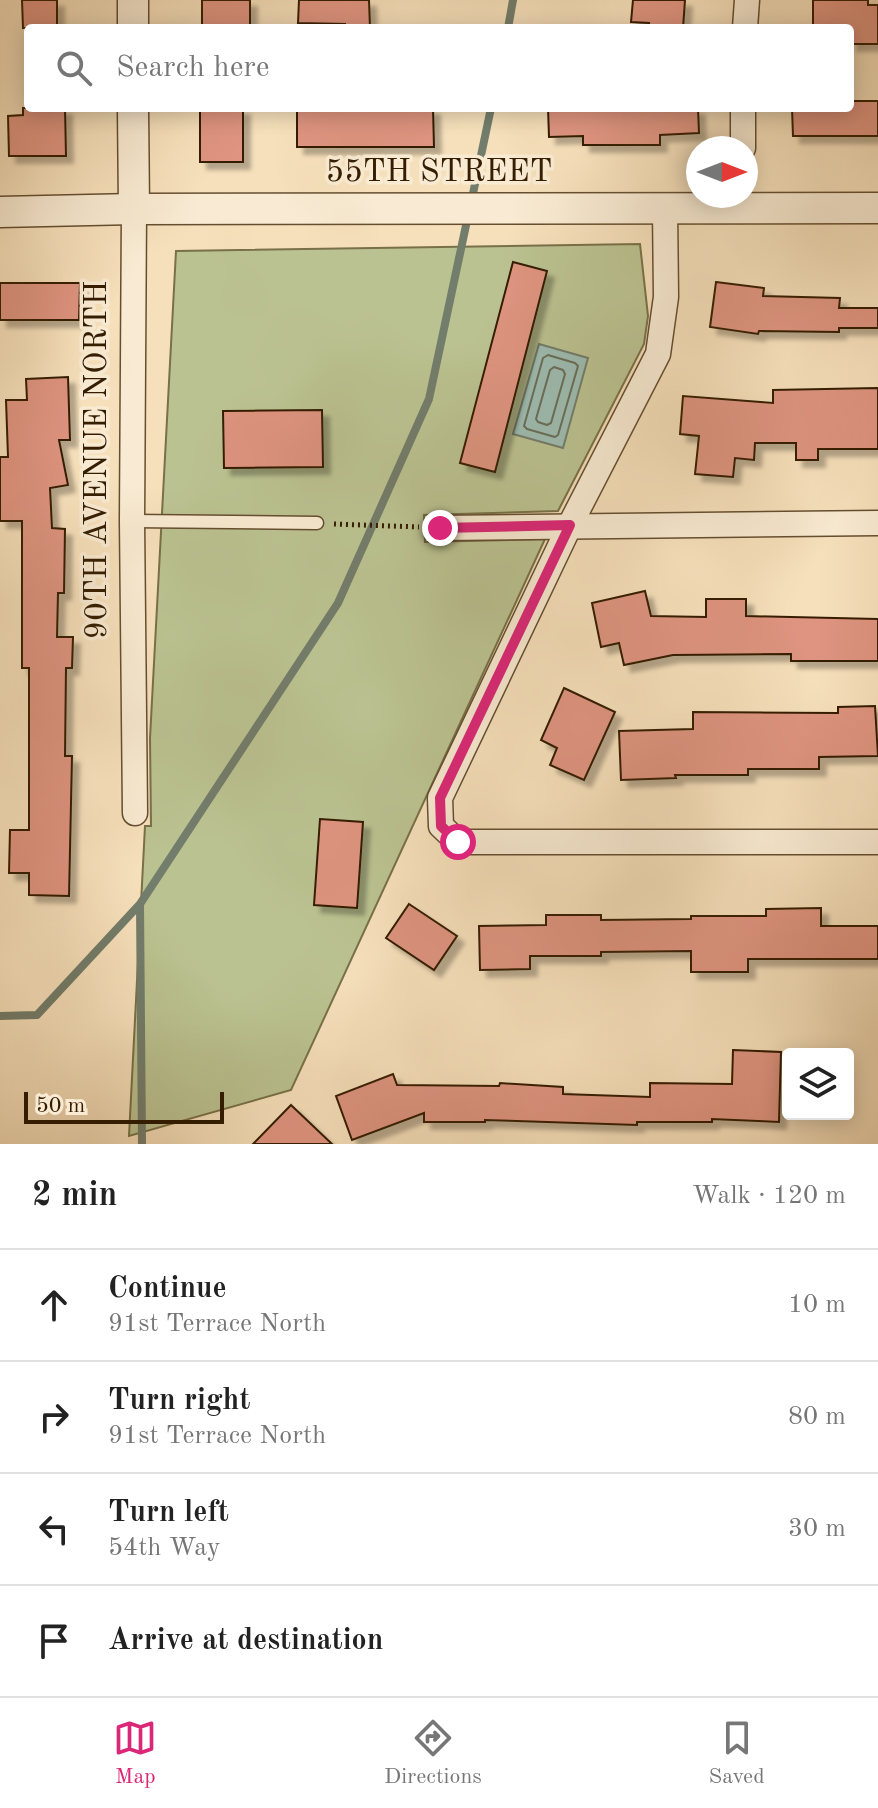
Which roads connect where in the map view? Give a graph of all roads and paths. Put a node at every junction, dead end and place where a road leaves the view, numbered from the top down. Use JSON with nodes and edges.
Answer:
{"nodes":[{"id":1,"x":133,"y":0,"type":"edge"},
{"id":2,"x":747,"y":0,"type":"edge"},
{"id":3,"x":133,"y":24,"type":"edge"},
{"id":4,"x":745,"y":24,"type":"edge"},
{"id":5,"x":133,"y":112,"type":"edge"},
{"id":6,"x":743,"y":112,"type":"edge"},
{"id":7,"x":743,"y":136,"type":"edge"},
{"id":8,"x":758,"y":203,"type":"edge"},
{"id":9,"x":686,"y":207,"type":"edge"},
{"id":10,"x":878,"y":208,"type":"edge"},
{"id":11,"x":134,"y":209,"type":"junction"},
{"id":12,"x":665,"y":209,"type":"junction"},
{"id":13,"x":0,"y":212,"type":"edge"},
{"id":14,"x":132,"y":521,"type":"junction"},
{"id":15,"x":317,"y":523,"type":"joint"},
{"id":16,"x":878,"y":523,"type":"edge"},
{"id":17,"x":570,"y":525,"type":"junction"},
{"id":18,"x":440,"y":528,"type":"joint"},
{"id":19,"x":135,"y":813,"type":"dead end"},
{"id":20,"x":878,"y":842,"type":"edge"}],
"edges":[{"from":1,"to":3,"type":"street"},
{"from":2,"to":4,"type":"street"},
{"from":5,"to":11,"type":"street","name":"90TH AVENUE NORTH"},
{"from":6,"to":7,"type":"street"},
{"from":8,"to":10,"type":"street","name":"55TH STREET"},
{"from":9,"to":12,"type":"street","name":"55TH STREET"},
{"from":11,"to":12,"type":"street","name":"55TH STREET"},
{"from":11,"to":13,"type":"street","name":"55TH STREET"},
{"from":11,"to":14,"type":"street","name":"90TH AVENUE NORTH"},
{"from":12,"to":17,"type":"street"},
{"from":14,"to":15,"type":"lane"},
{"from":14,"to":19,"type":"street","name":"90TH AVENUE NORTH"},
{"from":15,"to":18,"type":"path"},
{"from":16,"to":17,"type":"street"},
{"from":17,"to":18,"type":"street"},
{"from":17,"to":20,"type":"street"}]}
